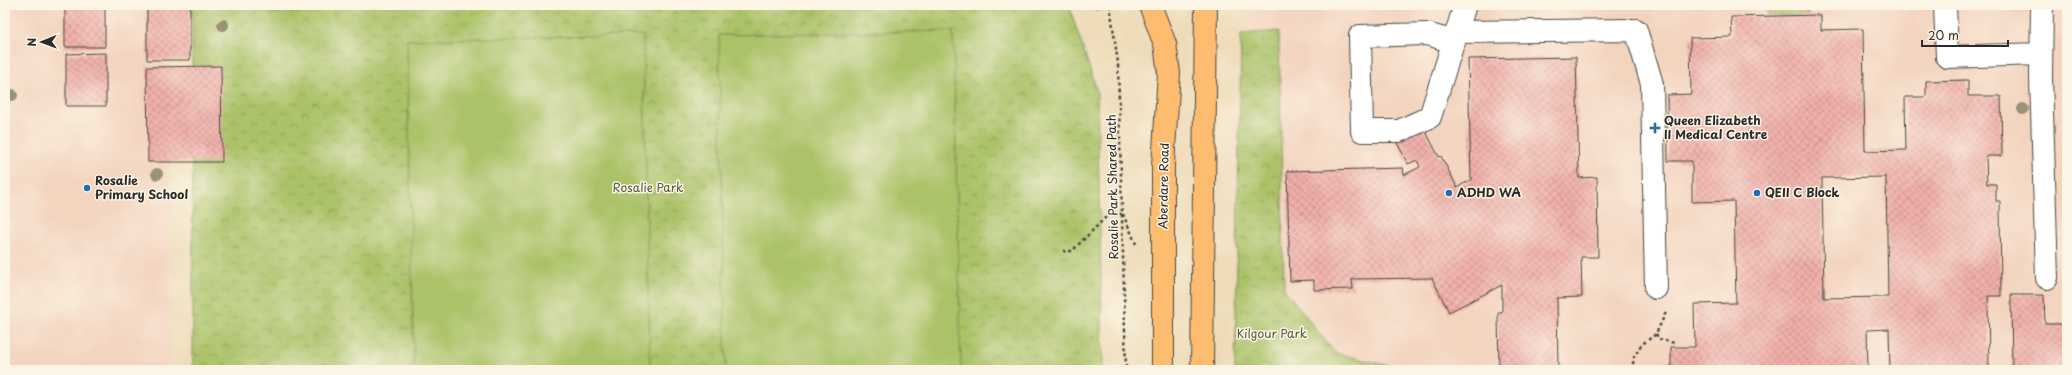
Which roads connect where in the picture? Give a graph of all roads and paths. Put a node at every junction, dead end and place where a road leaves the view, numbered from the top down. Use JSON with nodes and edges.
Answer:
{"nodes":[{"id":1,"x":1096,"y":5,"type":"edge"},
{"id":2,"x":1104,"y":5,"type":"edge"},
{"id":3,"x":1110,"y":5,"type":"edge"},
{"id":4,"x":1150,"y":5,"type":"edge"},
{"id":5,"x":1206,"y":5,"type":"edge"},
{"id":6,"x":1465,"y":5,"type":"edge"},
{"id":7,"x":1945,"y":5,"type":"edge"},
{"id":8,"x":2042,"y":5,"type":"edge"},
{"id":9,"x":1455,"y":37,"type":"junction"},
{"id":10,"x":2042,"y":54,"type":"junction"},
{"id":11,"x":1122,"y":214,"type":"junction"},
{"id":12,"x":1063,"y":251,"type":"dead end"},
{"id":13,"x":2047,"y":278,"type":"dead end"},
{"id":14,"x":1656,"y":288,"type":"dead end"},
{"id":15,"x":1667,"y":309,"type":"dead end"},
{"id":16,"x":1656,"y":334,"type":"junction"},
{"id":17,"x":1674,"y":343,"type":"dead end"},
{"id":18,"x":1126,"y":370,"type":"edge"},
{"id":19,"x":1163,"y":370,"type":"edge"},
{"id":20,"x":1202,"y":370,"type":"edge"},
{"id":21,"x":1632,"y":370,"type":"edge"}],
"edges":[{"from":1,"to":2,"type":"path"},
{"from":3,"to":11,"type":"path","name":"Rosalie Park Shared Path"},
{"from":4,"to":19,"type":"main road","name":"Aberdare Road"},
{"from":5,"to":20,"type":"main road"},
{"from":6,"to":9,"type":"lane"},
{"from":7,"to":10,"type":"lane"},
{"from":8,"to":10,"type":"lane"},
{"from":9,"to":9,"type":"lane"},
{"from":9,"to":14,"type":"lane"},
{"from":10,"to":13,"type":"lane"},
{"from":11,"to":12,"type":"path"},
{"from":11,"to":18,"type":"path","name":"Rosalie Park Shared Path"},
{"from":15,"to":16,"type":"path"},
{"from":16,"to":17,"type":"path"},
{"from":16,"to":21,"type":"path"}]}
